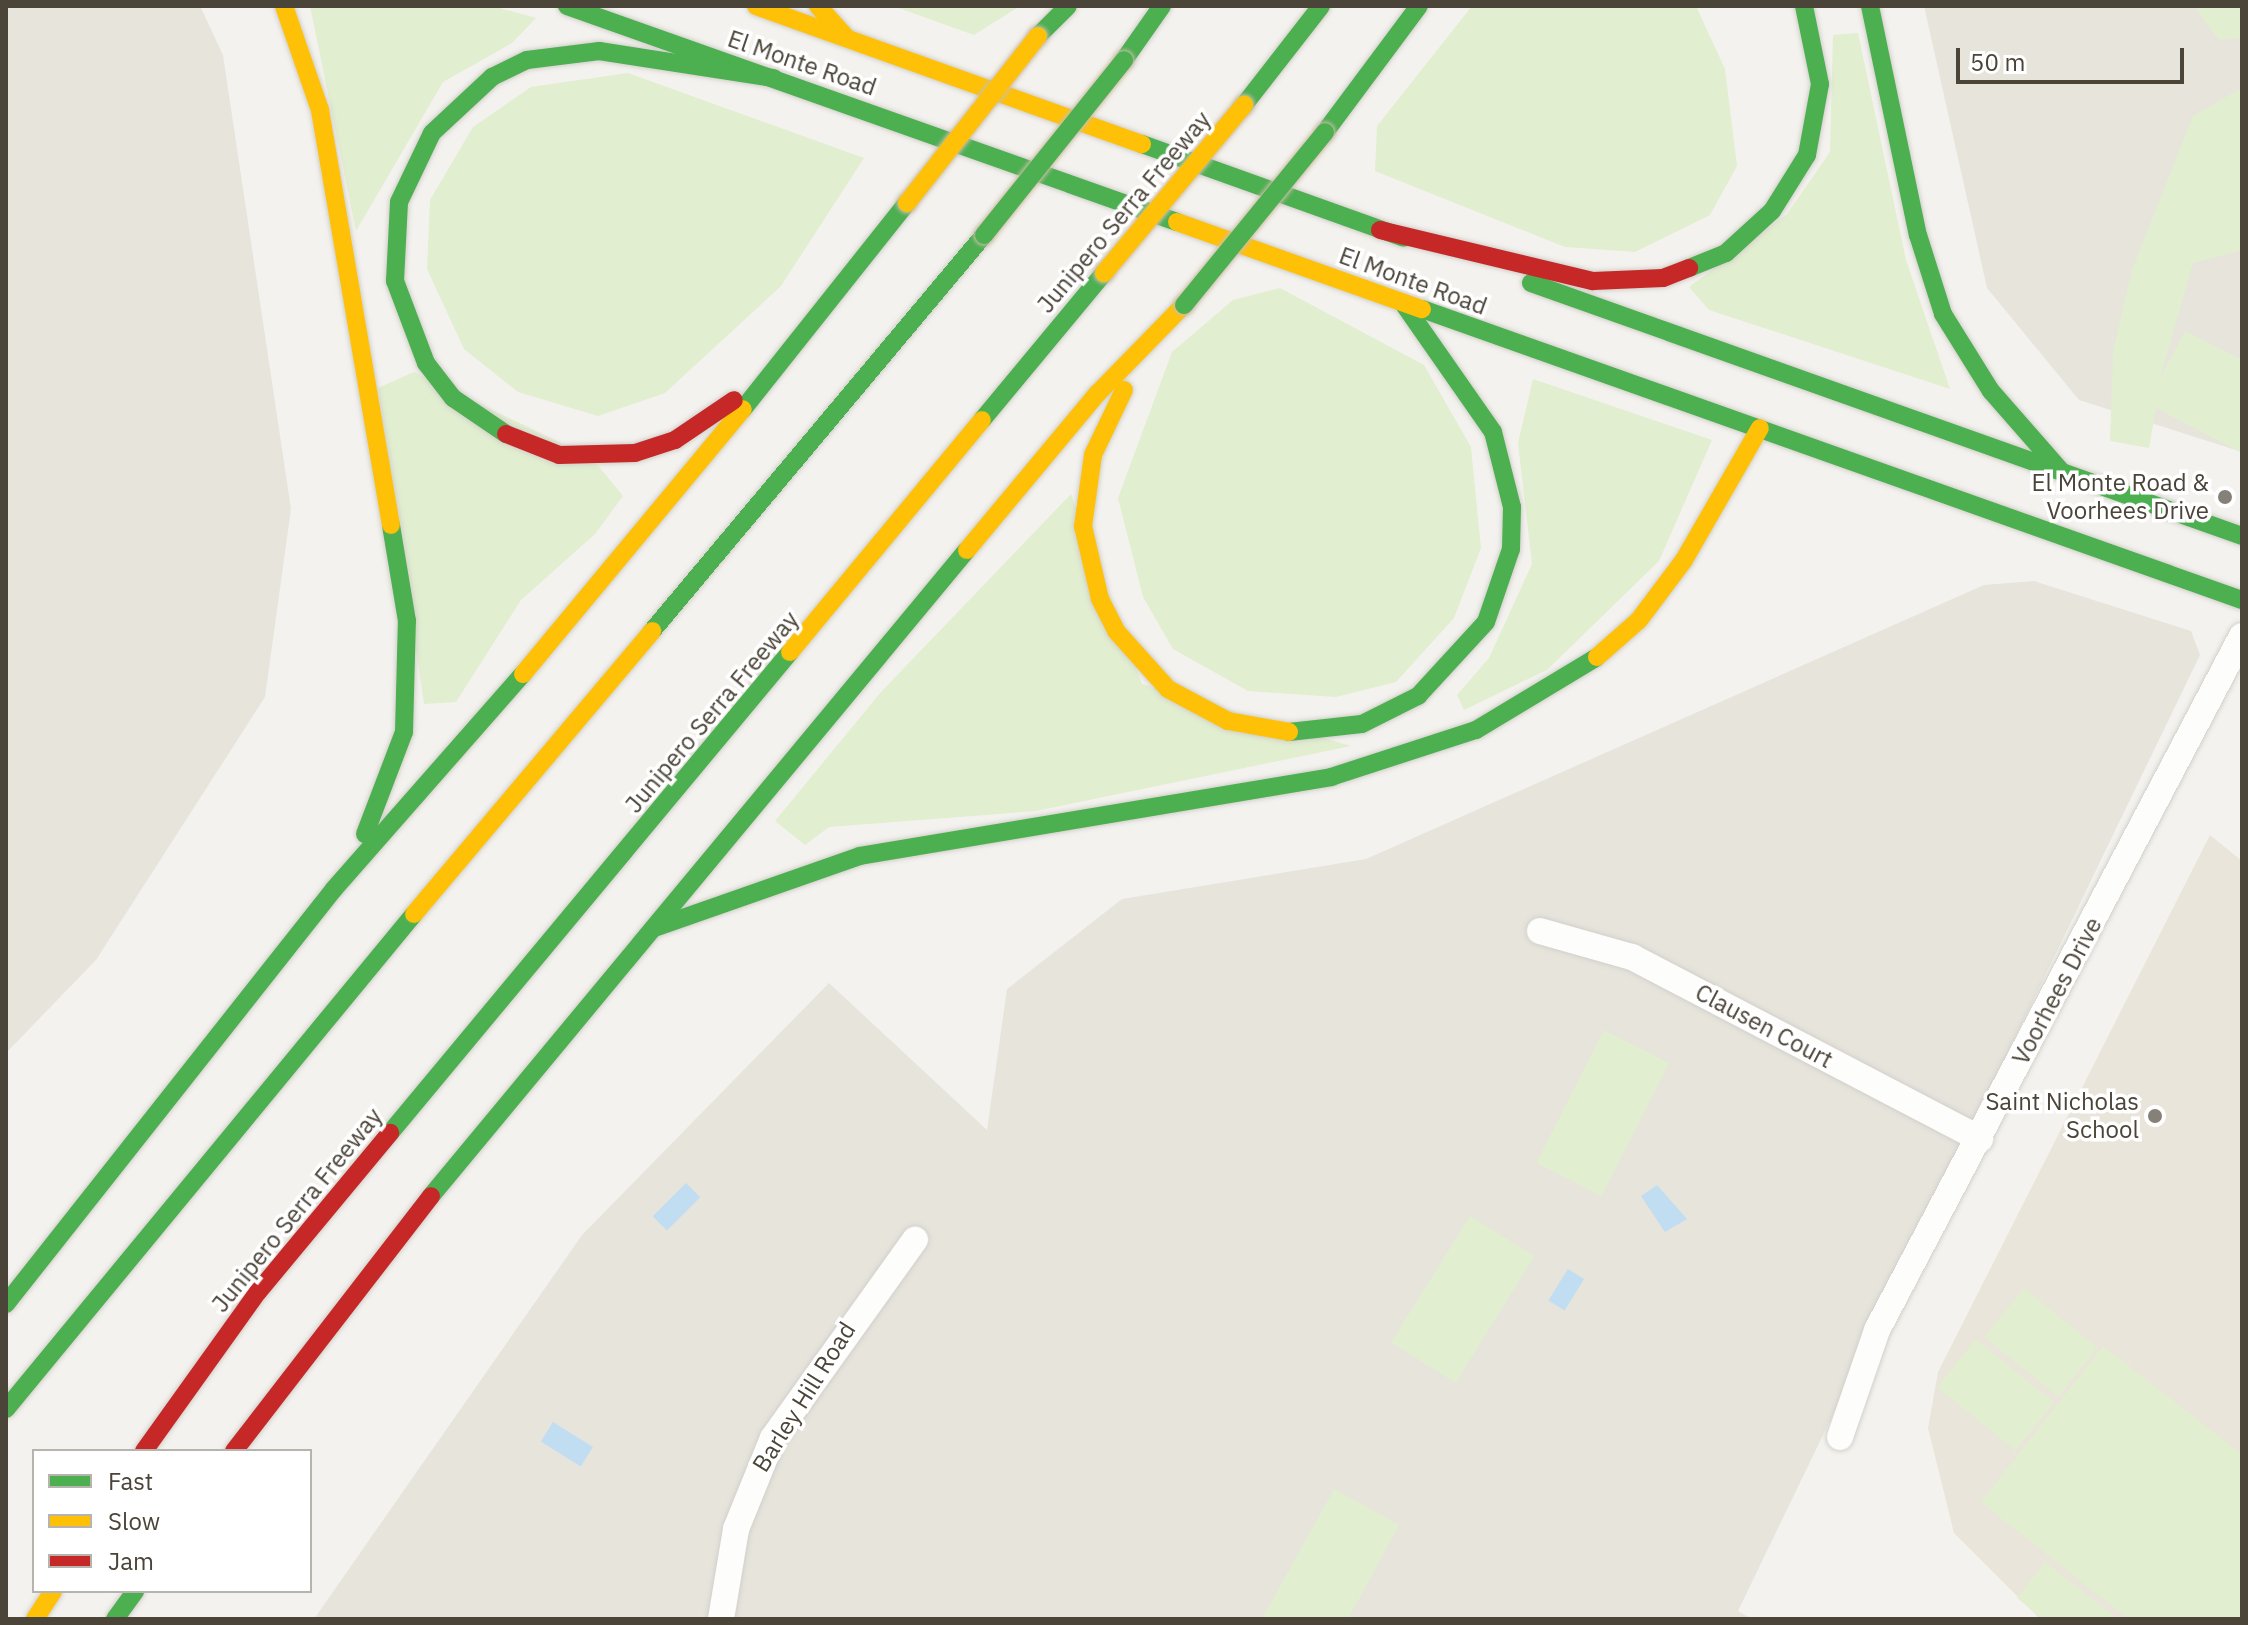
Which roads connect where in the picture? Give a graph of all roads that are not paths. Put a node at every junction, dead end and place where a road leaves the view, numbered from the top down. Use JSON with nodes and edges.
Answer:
{"nodes":[{"id":1,"x":284,"y":6,"type":"edge"},
{"id":2,"x":567,"y":6,"type":"edge"},
{"id":3,"x":756,"y":6,"type":"edge"},
{"id":4,"x":818,"y":6,"type":"edge"},
{"id":5,"x":1059,"y":6,"type":"edge"},
{"id":6,"x":1068,"y":6,"type":"edge"},
{"id":7,"x":1162,"y":6,"type":"edge"},
{"id":8,"x":1321,"y":6,"type":"edge"},
{"id":9,"x":1419,"y":6,"type":"edge"},
{"id":10,"x":1804,"y":6,"type":"edge"},
{"id":11,"x":1870,"y":6,"type":"edge"},
{"id":12,"x":1038,"y":36,"type":"junction"},
{"id":13,"x":846,"y":37,"type":"junction"},
{"id":14,"x":774,"y":78,"type":"junction"},
{"id":15,"x":1380,"y":230,"type":"junction"},
{"id":16,"x":830,"y":300,"type":"junction"},
{"id":17,"x":1403,"y":303,"type":"junction"},
{"id":18,"x":1184,"y":305,"type":"junction"},
{"id":19,"x":1760,"y":428,"type":"junction"},
{"id":20,"x":2062,"y":472,"type":"junction"},
{"id":21,"x":2242,"y":536,"type":"edge"},
{"id":22,"x":2242,"y":600,"type":"edge"},
{"id":23,"x":2242,"y":636,"type":"edge"},
{"id":24,"x":334,"y":889,"type":"junction"},
{"id":25,"x":655,"y":928,"type":"junction"},
{"id":26,"x":1540,"y":931,"type":"dead end"},
{"id":27,"x":1980,"y":1139,"type":"junction"},
{"id":28,"x":915,"y":1240,"type":"dead end"},
{"id":29,"x":6,"y":1304,"type":"edge"},
{"id":30,"x":6,"y":1409,"type":"edge"},
{"id":31,"x":1840,"y":1437,"type":"dead end"},
{"id":32,"x":145,"y":1449,"type":"edge"},
{"id":33,"x":236,"y":1449,"type":"edge"},
{"id":34,"x":52,"y":1593,"type":"edge"},
{"id":35,"x":134,"y":1593,"type":"edge"},
{"id":36,"x":35,"y":1619,"type":"edge"},
{"id":37,"x":115,"y":1619,"type":"edge"},
{"id":38,"x":721,"y":1619,"type":"edge"}],
"edges":[{"from":1,"to":24,"type":"main road"},
{"from":2,"to":14,"type":"main road","name":"El Monte Road"},
{"from":3,"to":13,"type":"main road","name":"El Monte Road"},
{"from":4,"to":13,"type":"main road"},
{"from":5,"to":12,"type":"main road"},
{"from":6,"to":12,"type":"main road"},
{"from":7,"to":30,"type":"main road","bridge":true},
{"from":8,"to":32,"type":"main road","name":"Junipero Serra Freeway","bridge":true},
{"from":9,"to":18,"type":"main road","bridge":true},
{"from":10,"to":15,"type":"main road"},
{"from":11,"to":20,"type":"main road"},
{"from":12,"to":16,"type":"main road","bridge":true},
{"from":13,"to":15,"type":"main road","name":"El Monte Road"},
{"from":14,"to":16,"type":"main road"},
{"from":14,"to":17,"type":"main road","name":"El Monte Road"},
{"from":15,"to":20,"type":"main road","name":"El Monte Road"},
{"from":16,"to":24,"type":"main road"},
{"from":17,"to":18,"type":"main road"},
{"from":17,"to":19,"type":"main road","name":"El Monte Road"},
{"from":18,"to":25,"type":"main road"},
{"from":19,"to":22,"type":"main road","name":"El Monte Road"},
{"from":19,"to":25,"type":"main road"},
{"from":20,"to":21,"type":"main road","name":"El Monte Road"},
{"from":23,"to":27,"type":"street","name":"Voorhees Drive"},
{"from":24,"to":29,"type":"main road"},
{"from":25,"to":33,"type":"main road"},
{"from":26,"to":27,"type":"street","name":"Clausen Court"},
{"from":27,"to":31,"type":"street","name":"Voorhees Drive"},
{"from":28,"to":38,"type":"street","name":"Barley Hill Road"},
{"from":34,"to":36,"type":"main road"},
{"from":35,"to":37,"type":"main road"}]}
